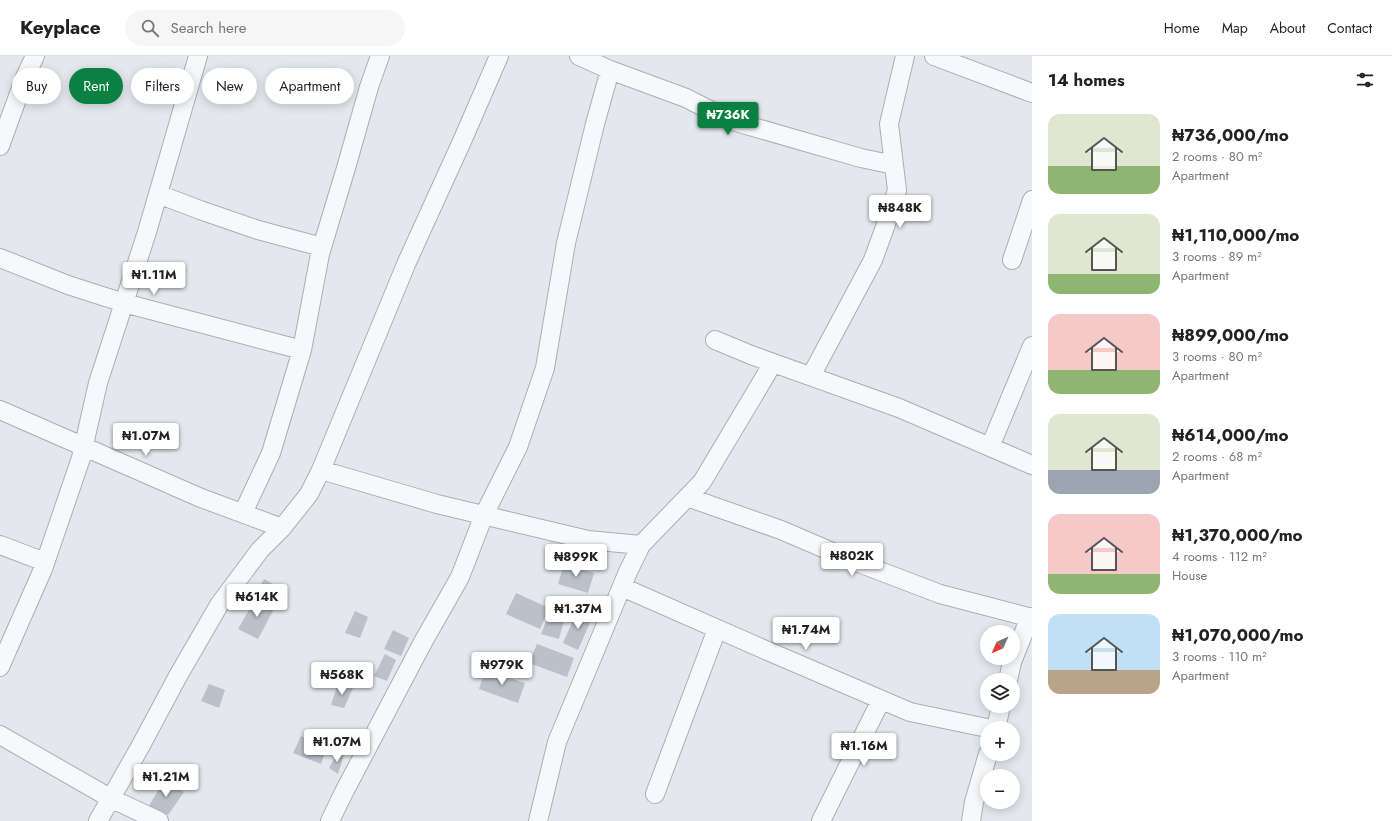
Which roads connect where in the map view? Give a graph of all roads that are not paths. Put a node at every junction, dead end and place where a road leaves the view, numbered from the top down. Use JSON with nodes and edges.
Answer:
{"nodes":[{"id":1,"x":35,"y":56,"type":"edge"},
{"id":2,"x":198,"y":56,"type":"edge"},
{"id":3,"x":380,"y":56,"type":"edge"},
{"id":4,"x":498,"y":56,"type":"edge"},
{"id":5,"x":580,"y":56,"type":"edge"},
{"id":6,"x":905,"y":56,"type":"edge"},
{"id":7,"x":934,"y":56,"type":"edge"},
{"id":8,"x":610,"y":70,"type":"junction"},
{"id":9,"x":1032,"y":93,"type":"edge"},
{"id":10,"x":0,"y":146,"type":"edge"},
{"id":11,"x":894,"y":165,"type":"junction"},
{"id":12,"x":158,"y":194,"type":"junction"},
{"id":13,"x":1032,"y":200,"type":"edge"},
{"id":14,"x":322,"y":247,"type":"junction"},
{"id":15,"x":0,"y":258,"type":"edge"},
{"id":16,"x":1012,"y":260,"type":"dead end"},
{"id":17,"x":124,"y":303,"type":"junction"},
{"id":18,"x":715,"y":340,"type":"dead end"},
{"id":19,"x":1032,"y":346,"type":"edge"},
{"id":20,"x":302,"y":350,"type":"junction"},
{"id":21,"x":773,"y":363,"type":"junction"},
{"id":22,"x":811,"y":376,"type":"junction"},
{"id":23,"x":0,"y":410,"type":"edge"},
{"id":24,"x":84,"y":446,"type":"junction"},
{"id":25,"x":990,"y":447,"type":"junction"},
{"id":26,"x":1032,"y":465,"type":"edge"},
{"id":27,"x":321,"y":470,"type":"junction"},
{"id":28,"x":687,"y":497,"type":"junction"},
{"id":29,"x":243,"y":513,"type":"junction"},
{"id":30,"x":484,"y":515,"type":"junction"},
{"id":31,"x":282,"y":528,"type":"junction"},
{"id":32,"x":641,"y":544,"type":"junction"},
{"id":33,"x":0,"y":545,"type":"edge"},
{"id":34,"x":45,"y":562,"type":"junction"},
{"id":35,"x":622,"y":587,"type":"junction"},
{"id":36,"x":1031,"y":618,"type":"edge"},
{"id":37,"x":717,"y":629,"type":"junction"},
{"id":38,"x":0,"y":667,"type":"edge"},
{"id":39,"x":1010,"y":673,"type":"edge"},
{"id":40,"x":881,"y":700,"type":"junction"},
{"id":41,"x":980,"y":727,"type":"edge"},
{"id":42,"x":0,"y":735,"type":"edge"},
{"id":43,"x":986,"y":761,"type":"edge"},
{"id":44,"x":656,"y":794,"type":"dead end"},
{"id":45,"x":110,"y":798,"type":"junction"},
{"id":46,"x":98,"y":821,"type":"edge"},
{"id":47,"x":159,"y":821,"type":"edge"},
{"id":48,"x":330,"y":821,"type":"edge"},
{"id":49,"x":538,"y":821,"type":"edge"},
{"id":50,"x":820,"y":821,"type":"edge"},
{"id":51,"x":971,"y":821,"type":"edge"}],
"edges":[{"from":1,"to":10,"type":"street"},
{"from":2,"to":12,"type":"street"},
{"from":3,"to":14,"type":"street"},
{"from":4,"to":27,"type":"street"},
{"from":5,"to":8,"type":"street"},
{"from":6,"to":11,"type":"street"},
{"from":7,"to":9,"type":"street"},
{"from":8,"to":11,"type":"street"},
{"from":8,"to":30,"type":"street"},
{"from":11,"to":22,"type":"street"},
{"from":12,"to":14,"type":"street"},
{"from":12,"to":17,"type":"street"},
{"from":13,"to":16,"type":"street"},
{"from":14,"to":20,"type":"street"},
{"from":15,"to":17,"type":"street"},
{"from":17,"to":20,"type":"street"},
{"from":17,"to":24,"type":"street"},
{"from":18,"to":21,"type":"street"},
{"from":19,"to":25,"type":"street"},
{"from":20,"to":29,"type":"street"},
{"from":21,"to":22,"type":"street"},
{"from":21,"to":28,"type":"street"},
{"from":22,"to":25,"type":"street"},
{"from":23,"to":24,"type":"street"},
{"from":24,"to":29,"type":"street"},
{"from":24,"to":34,"type":"street"},
{"from":25,"to":26,"type":"street"},
{"from":27,"to":30,"type":"street"},
{"from":27,"to":31,"type":"street"},
{"from":28,"to":32,"type":"street"},
{"from":28,"to":36,"type":"street"},
{"from":29,"to":31,"type":"street"},
{"from":30,"to":32,"type":"street"},
{"from":30,"to":48,"type":"street"},
{"from":31,"to":45,"type":"street"},
{"from":32,"to":35,"type":"street"},
{"from":33,"to":34,"type":"street"},
{"from":34,"to":38,"type":"street"},
{"from":35,"to":37,"type":"street"},
{"from":35,"to":49,"type":"street"},
{"from":36,"to":39,"type":"street"},
{"from":37,"to":40,"type":"street"},
{"from":37,"to":44,"type":"street"},
{"from":40,"to":41,"type":"street"},
{"from":40,"to":50,"type":"street"},
{"from":42,"to":45,"type":"street"},
{"from":43,"to":51,"type":"street"},
{"from":45,"to":46,"type":"street"},
{"from":45,"to":47,"type":"street"}]}
